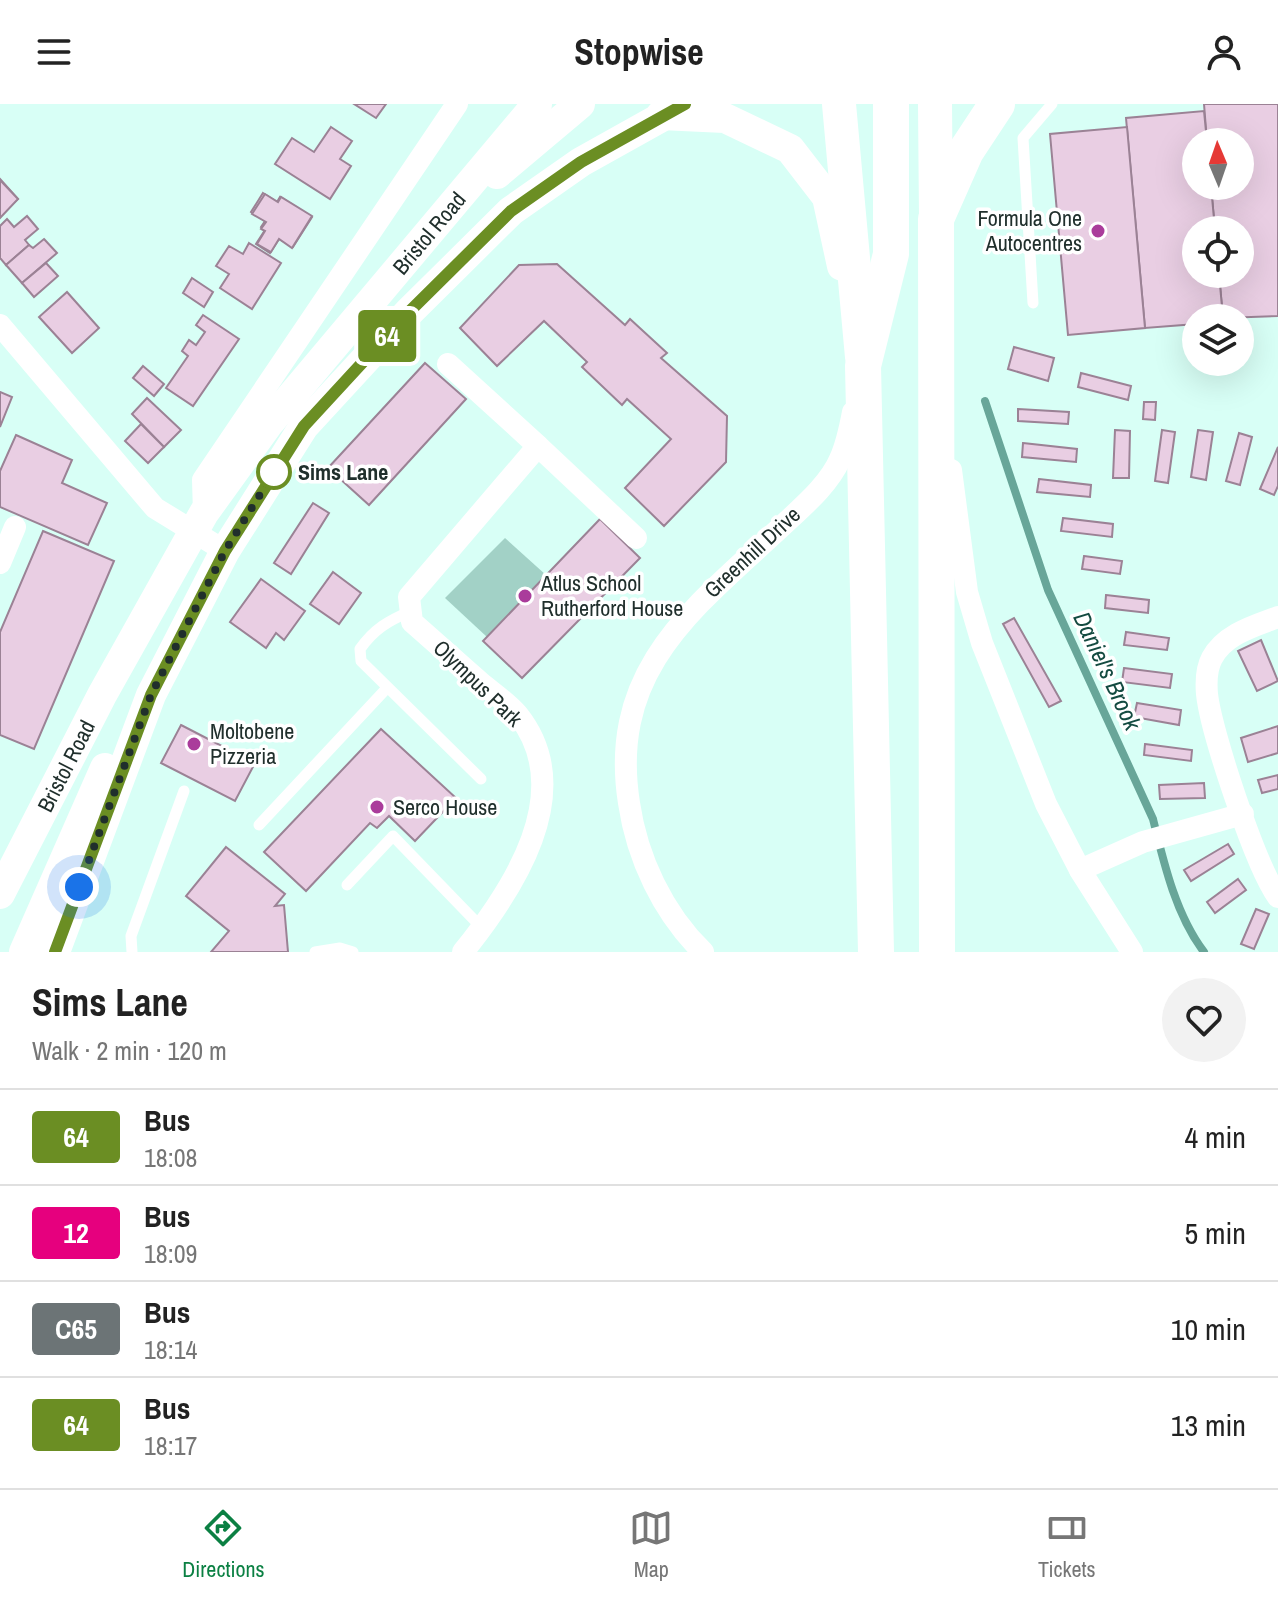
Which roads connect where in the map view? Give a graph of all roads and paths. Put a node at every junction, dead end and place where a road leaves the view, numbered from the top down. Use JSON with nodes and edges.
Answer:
{"nodes":[{"id":1,"x":457,"y":104,"type":"edge"},
{"id":2,"x":537,"y":104,"type":"edge"},
{"id":3,"x":580,"y":104,"type":"edge"},
{"id":4,"x":839,"y":104,"type":"edge"},
{"id":5,"x":891,"y":104,"type":"edge"},
{"id":6,"x":935,"y":104,"type":"edge"},
{"id":7,"x":997,"y":104,"type":"edge"},
{"id":8,"x":1052,"y":104,"type":"edge"},
{"id":9,"x":673,"y":109,"type":"edge"},
{"id":10,"x":936,"y":219,"type":"junction"},
{"id":11,"x":429,"y":234,"type":"junction"},
{"id":12,"x":1033,"y":303,"type":"dead end"},
{"id":13,"x":0,"y":325,"type":"edge"},
{"id":14,"x":934,"y":362,"type":"junction"},
{"id":15,"x":448,"y":364,"type":"dead end"},
{"id":16,"x":863,"y":366,"type":"junction"},
{"id":17,"x":538,"y":446,"type":"junction"},
{"id":18,"x":197,"y":522,"type":"junction"},
{"id":19,"x":15,"y":527,"type":"dead end"},
{"id":20,"x":636,"y":538,"type":"dead end"},
{"id":21,"x":225,"y":551,"type":"junction"},
{"id":22,"x":0,"y":563,"type":"edge"},
{"id":23,"x":411,"y":611,"type":"junction"},
{"id":24,"x":1278,"y":617,"type":"edge"},
{"id":25,"x":386,"y":689,"type":"junction"},
{"id":26,"x":151,"y":695,"type":"junction"},
{"id":27,"x":481,"y":779,"type":"dead end"},
{"id":28,"x":184,"y":791,"type":"dead end"},
{"id":29,"x":1243,"y":814,"type":"junction"},
{"id":30,"x":259,"y":825,"type":"dead end"},
{"id":31,"x":1080,"y":870,"type":"junction"},
{"id":32,"x":347,"y":885,"type":"dead end"},
{"id":33,"x":0,"y":894,"type":"edge"},
{"id":34,"x":1278,"y":897,"type":"edge"},
{"id":35,"x":482,"y":928,"type":"junction"},
{"id":36,"x":24,"y":952,"type":"edge"},
{"id":37,"x":55,"y":952,"type":"edge"},
{"id":38,"x":132,"y":952,"type":"edge"},
{"id":39,"x":315,"y":952,"type":"edge"},
{"id":40,"x":353,"y":952,"type":"edge"},
{"id":41,"x":463,"y":952,"type":"edge"},
{"id":42,"x":703,"y":952,"type":"edge"},
{"id":43,"x":876,"y":952,"type":"edge"},
{"id":44,"x":937,"y":952,"type":"edge"},
{"id":45,"x":1132,"y":952,"type":"edge"}],
"edges":[{"from":1,"to":18,"type":"street","name":"Bristol Road"},
{"from":2,"to":11,"type":"main road","name":"Bristol Road"},
{"from":3,"to":11,"type":"main road"},
{"from":4,"to":16,"type":"main road"},
{"from":5,"to":16,"type":"highway"},
{"from":6,"to":10,"type":"main road"},
{"from":7,"to":10,"type":"highway"},
{"from":8,"to":12,"type":"lane"},
{"from":9,"to":16,"type":"main road"},
{"from":9,"to":21,"type":"main road","name":"Bristol Road"},
{"from":10,"to":14,"type":"highway"},
{"from":11,"to":18,"type":"main road","name":"Bristol Road"},
{"from":13,"to":18,"type":"street"},
{"from":14,"to":31,"type":"street"},
{"from":14,"to":44,"type":"highway"},
{"from":15,"to":17,"type":"street"},
{"from":16,"to":42,"type":"street","name":"Greenhill Drive"},
{"from":16,"to":43,"type":"highway"},
{"from":17,"to":20,"type":"street"},
{"from":17,"to":23,"type":"street"},
{"from":18,"to":21,"type":"street"},
{"from":18,"to":33,"type":"main road","name":"Bristol Road"},
{"from":19,"to":22,"type":"street"},
{"from":21,"to":26,"type":"main road","name":"Bristol Road"},
{"from":23,"to":25,"type":"lane"},
{"from":23,"to":35,"type":"street","name":"Olympus Park"},
{"from":24,"to":29,"type":"street"},
{"from":25,"to":27,"type":"lane"},
{"from":25,"to":30,"type":"lane"},
{"from":26,"to":36,"type":"main road"},
{"from":26,"to":37,"type":"main road","name":"Bristol Road"},
{"from":28,"to":38,"type":"lane"},
{"from":29,"to":31,"type":"street"},
{"from":29,"to":34,"type":"street"},
{"from":31,"to":45,"type":"street"},
{"from":32,"to":35,"type":"lane"},
{"from":35,"to":41,"type":"street","name":"Olympus Park"},
{"from":39,"to":40,"type":"lane"}]}
